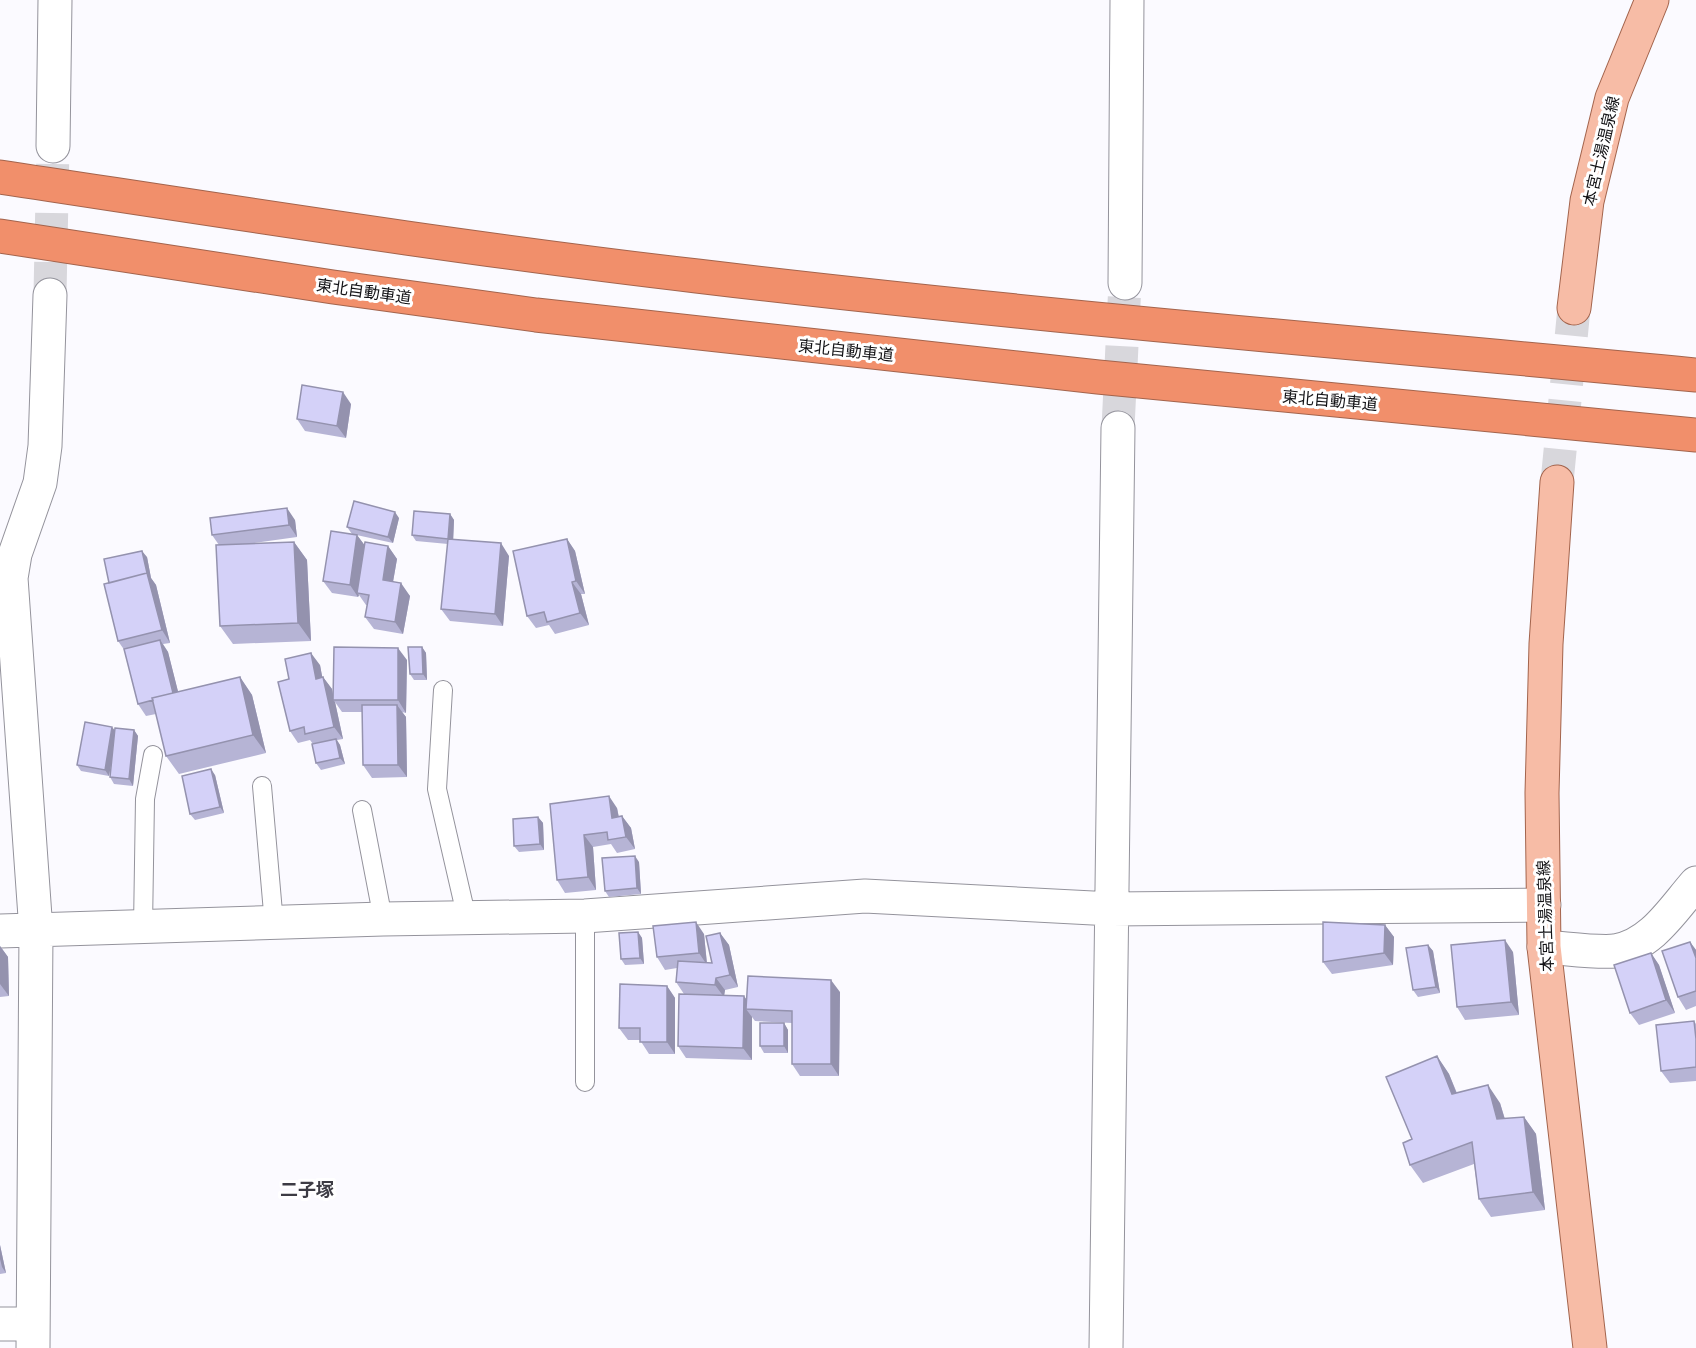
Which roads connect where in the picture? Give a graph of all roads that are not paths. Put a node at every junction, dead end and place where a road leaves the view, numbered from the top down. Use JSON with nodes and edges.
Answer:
{"nodes":[{"id":1,"x":55,"y":0,"type":"edge"},
{"id":2,"x":1127,"y":0,"type":"edge"},
{"id":3,"x":1652,"y":0,"type":"edge"},
{"id":4,"x":53,"y":146,"type":"tunnel mouth"},
{"id":5,"x":0,"y":177,"type":"edge"},
{"id":6,"x":0,"y":236,"type":"edge"},
{"id":7,"x":1125,"y":283,"type":"tunnel mouth"},
{"id":8,"x":50,"y":295,"type":"tunnel mouth"},
{"id":9,"x":1575,"y":308,"type":"tunnel mouth"},
{"id":10,"x":1696,"y":375,"type":"edge"},
{"id":11,"x":1118,"y":428,"type":"tunnel mouth"},
{"id":12,"x":1696,"y":435,"type":"edge"},
{"id":13,"x":1557,"y":482,"type":"tunnel mouth"},
{"id":14,"x":443,"y":690,"type":"dead end"},
{"id":15,"x":153,"y":755,"type":"dead end"},
{"id":16,"x":262,"y":786,"type":"dead end"},
{"id":17,"x":362,"y":810,"type":"dead end"},
{"id":18,"x":1696,"y":883,"type":"edge"},
{"id":19,"x":1544,"y":905,"type":"junction"},
{"id":20,"x":1112,"y":909,"type":"junction"},
{"id":21,"x":585,"y":916,"type":"junction"},
{"id":22,"x":467,"y":919,"type":"junction"},
{"id":23,"x":383,"y":920,"type":"junction"},
{"id":24,"x":274,"y":924,"type":"junction"},
{"id":25,"x":144,"y":927,"type":"junction"},
{"id":26,"x":0,"y":931,"type":"edge"},
{"id":27,"x":36,"y":931,"type":"junction"},
{"id":28,"x":1544,"y":947,"type":"junction"},
{"id":29,"x":585,"y":1083,"type":"dead end"},
{"id":30,"x":0,"y":1324,"type":"edge"},
{"id":31,"x":33,"y":1336,"type":"edge"},
{"id":32,"x":1106,"y":1348,"type":"edge"},
{"id":33,"x":1590,"y":1348,"type":"edge"}],
"edges":[{"from":1,"to":4,"type":"street"},
{"from":2,"to":7,"type":"street"},
{"from":3,"to":9,"type":"main road","name":"本宮土湯温泉線"},
{"from":5,"to":10,"type":"highway"},
{"from":6,"to":12,"type":"highway","name":"東北自動車道"},
{"from":8,"to":27,"type":"street"},
{"from":11,"to":20,"type":"street"},
{"from":13,"to":19,"type":"main road","name":"本宮土湯温泉線"},
{"from":14,"to":22,"type":"lane"},
{"from":15,"to":25,"type":"lane"},
{"from":16,"to":24,"type":"lane"},
{"from":17,"to":23,"type":"lane"},
{"from":18,"to":28,"type":"street"},
{"from":19,"to":20,"type":"street"},
{"from":19,"to":28,"type":"main road","name":"本宮土湯温泉線"},
{"from":20,"to":21,"type":"street"},
{"from":20,"to":32,"type":"street"},
{"from":21,"to":22,"type":"street"},
{"from":21,"to":29,"type":"lane"},
{"from":22,"to":23,"type":"street"},
{"from":23,"to":24,"type":"street"},
{"from":24,"to":25,"type":"street"},
{"from":25,"to":27,"type":"street"},
{"from":26,"to":27,"type":"street"},
{"from":27,"to":31,"type":"street"},
{"from":28,"to":33,"type":"main road","name":"本宮土湯温泉線"},
{"from":30,"to":31,"type":"street"}]}
